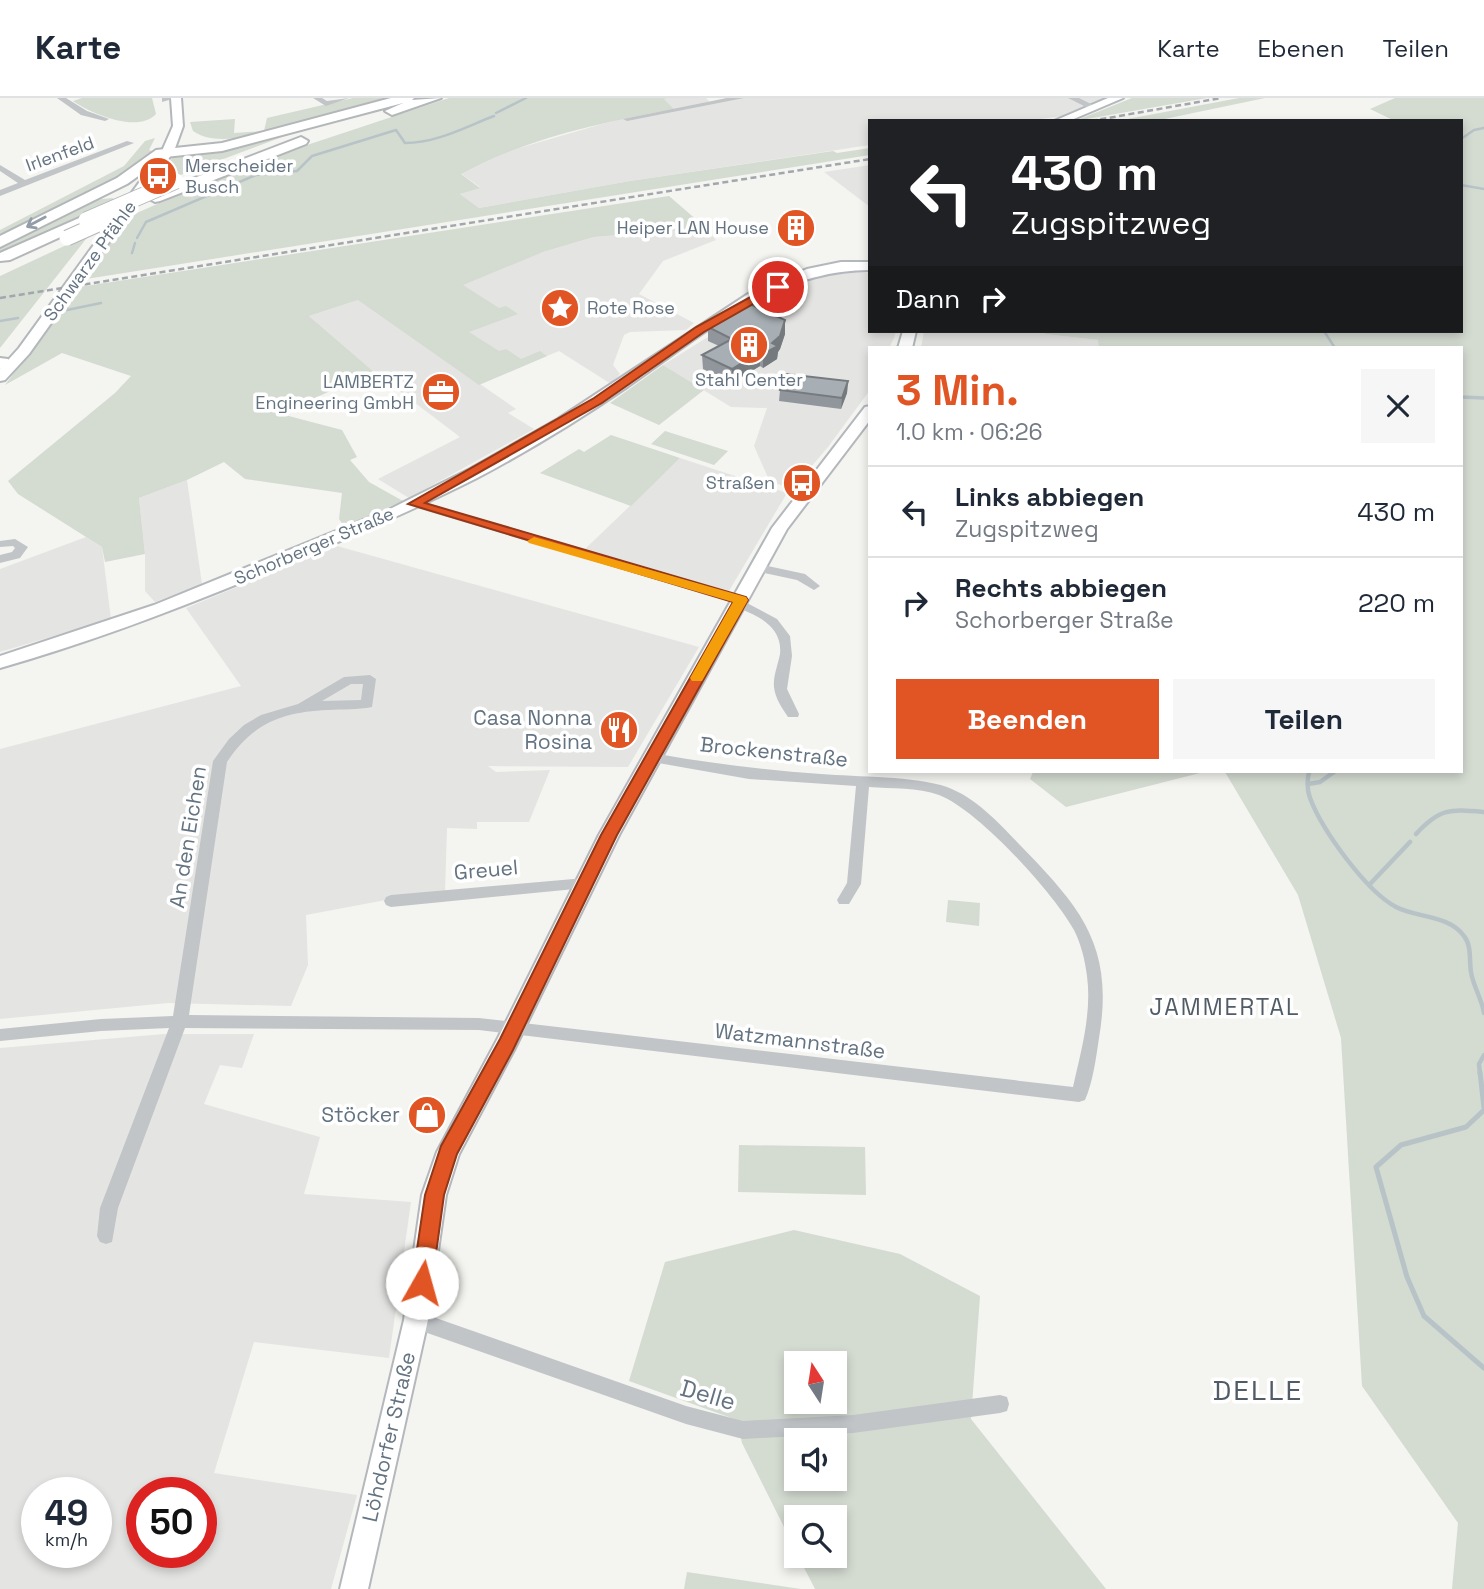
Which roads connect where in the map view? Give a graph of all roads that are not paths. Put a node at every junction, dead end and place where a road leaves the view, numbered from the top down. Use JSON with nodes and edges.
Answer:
{"nodes":[{"id":1,"x":61,"y":98,"type":"edge"},
{"id":2,"x":317,"y":98,"type":"edge"},
{"id":3,"x":345,"y":98,"type":"edge"},
{"id":4,"x":409,"y":98,"type":"edge"},
{"id":5,"x":434,"y":98,"type":"edge"},
{"id":6,"x":740,"y":98,"type":"edge"},
{"id":7,"x":1072,"y":98,"type":"edge"},
{"id":8,"x":1118,"y":98,"type":"edge"},
{"id":9,"x":169,"y":99,"type":"edge"},
{"id":10,"x":1093,"y":107,"type":"junction"},
{"id":11,"x":666,"y":111,"type":"dead end"},
{"id":12,"x":104,"y":119,"type":"dead end"},
{"id":13,"x":1064,"y":119,"type":"edge"},
{"id":14,"x":130,"y":143,"type":"dead end"},
{"id":15,"x":168,"y":151,"type":"junction"},
{"id":16,"x":150,"y":161,"type":"junction"},
{"id":17,"x":0,"y":167,"type":"edge"},
{"id":18,"x":25,"y":184,"type":"junction"},
{"id":19,"x":0,"y":193,"type":"edge"},
{"id":20,"x":73,"y":204,"type":"junction"},
{"id":21,"x":125,"y":204,"type":"junction"},
{"id":22,"x":0,"y":242,"type":"edge"},
{"id":23,"x":0,"y":259,"type":"edge"},
{"id":24,"x":868,"y":266,"type":"edge"},
{"id":25,"x":0,"y":268,"type":"edge"},
{"id":26,"x":0,"y":367,"type":"edge"},
{"id":27,"x":868,"y":413,"type":"edge"},
{"id":28,"x":414,"y":504,"type":"junction"},
{"id":29,"x":0,"y":544,"type":"edge"},
{"id":30,"x":1,"y":560,"type":"edge"},
{"id":31,"x":759,"y":568,"type":"junction"},
{"id":32,"x":814,"y":586,"type":"dead end"},
{"id":33,"x":740,"y":602,"type":"junction"},
{"id":34,"x":0,"y":662,"type":"edge"},
{"id":35,"x":303,"y":707,"type":"dead end"},
{"id":36,"x":793,"y":714,"type":"dead end"},
{"id":37,"x":652,"y":758,"type":"junction"},
{"id":38,"x":863,"y":782,"type":"junction"},
{"id":39,"x":584,"y":883,"type":"junction"},
{"id":40,"x":844,"y":900,"type":"dead end"},
{"id":41,"x":391,"y":901,"type":"dead end"},
{"id":42,"x":180,"y":1021,"type":"junction"},
{"id":43,"x":515,"y":1026,"type":"junction"},
{"id":44,"x":0,"y":1035,"type":"edge"},
{"id":45,"x":1079,"y":1095,"type":"joint"},
{"id":46,"x":106,"y":1236,"type":"dead end"},
{"id":47,"x":416,"y":1320,"type":"junction"},
{"id":48,"x":1000,"y":1404,"type":"dead end"},
{"id":49,"x":354,"y":1589,"type":"edge"}],
"edges":[{"from":1,"to":12,"type":"street"},
{"from":2,"to":3,"type":"street"},
{"from":4,"to":15,"type":"highway"},
{"from":4,"to":23,"type":"highway","bridge":true},
{"from":5,"to":25,"type":"highway","bridge":true},
{"from":6,"to":11,"type":"street"},
{"from":7,"to":10,"type":"street"},
{"from":8,"to":10,"type":"main road"},
{"from":9,"to":15,"type":"main road","name":"Schwarze Pfähle"},
{"from":9,"to":16,"type":"main road","name":"Schwarze Pfähle"},
{"from":10,"to":13,"type":"main road"},
{"from":14,"to":18,"type":"street","name":"Irlenfeld"},
{"from":15,"to":16,"type":"highway"},
{"from":15,"to":21,"type":"main road","name":"Schwarze Pfähle"},
{"from":16,"to":20,"type":"highway"},
{"from":16,"to":21,"type":"main road","name":"Schwarze Pfähle"},
{"from":17,"to":18,"type":"street"},
{"from":18,"to":19,"type":"street","name":"Irlenfeld"},
{"from":20,"to":21,"type":"highway"},
{"from":20,"to":22,"type":"highway","one_way":true},
{"from":21,"to":26,"type":"main road","name":"Schwarze Pfähle"},
{"from":24,"to":28,"type":"main road","name":"Schorberger Straße"},
{"from":27,"to":31,"type":"main road","name":"Löhdorfer Straße"},
{"from":28,"to":33,"type":"street"},
{"from":28,"to":34,"type":"main road","name":"Schorberger Straße"},
{"from":29,"to":30,"type":"street"},
{"from":31,"to":32,"type":"street"},
{"from":31,"to":33,"type":"main road","name":"Löhdorfer Straße"},
{"from":33,"to":36,"type":"street"},
{"from":33,"to":37,"type":"main road","name":"Löhdorfer Straße"},
{"from":35,"to":42,"type":"street","name":"An den Eichen"},
{"from":37,"to":38,"type":"street","name":"Brockenstraße"},
{"from":37,"to":39,"type":"main road","name":"Löhdorfer Straße"},
{"from":38,"to":40,"type":"street"},
{"from":38,"to":45,"type":"street","name":"Brockenstraße"},
{"from":39,"to":41,"type":"street","name":"Greuel"},
{"from":39,"to":43,"type":"main road","name":"Löhdorfer Straße"},
{"from":42,"to":43,"type":"street"},
{"from":42,"to":44,"type":"street"},
{"from":42,"to":46,"type":"street","name":"An den Eichen"},
{"from":43,"to":45,"type":"street","name":"Watzmannstraße"},
{"from":43,"to":47,"type":"main road","name":"Löhdorfer Straße"},
{"from":47,"to":48,"type":"street","name":"Delle"},
{"from":47,"to":49,"type":"main road","name":"Löhdorfer Straße"}]}
